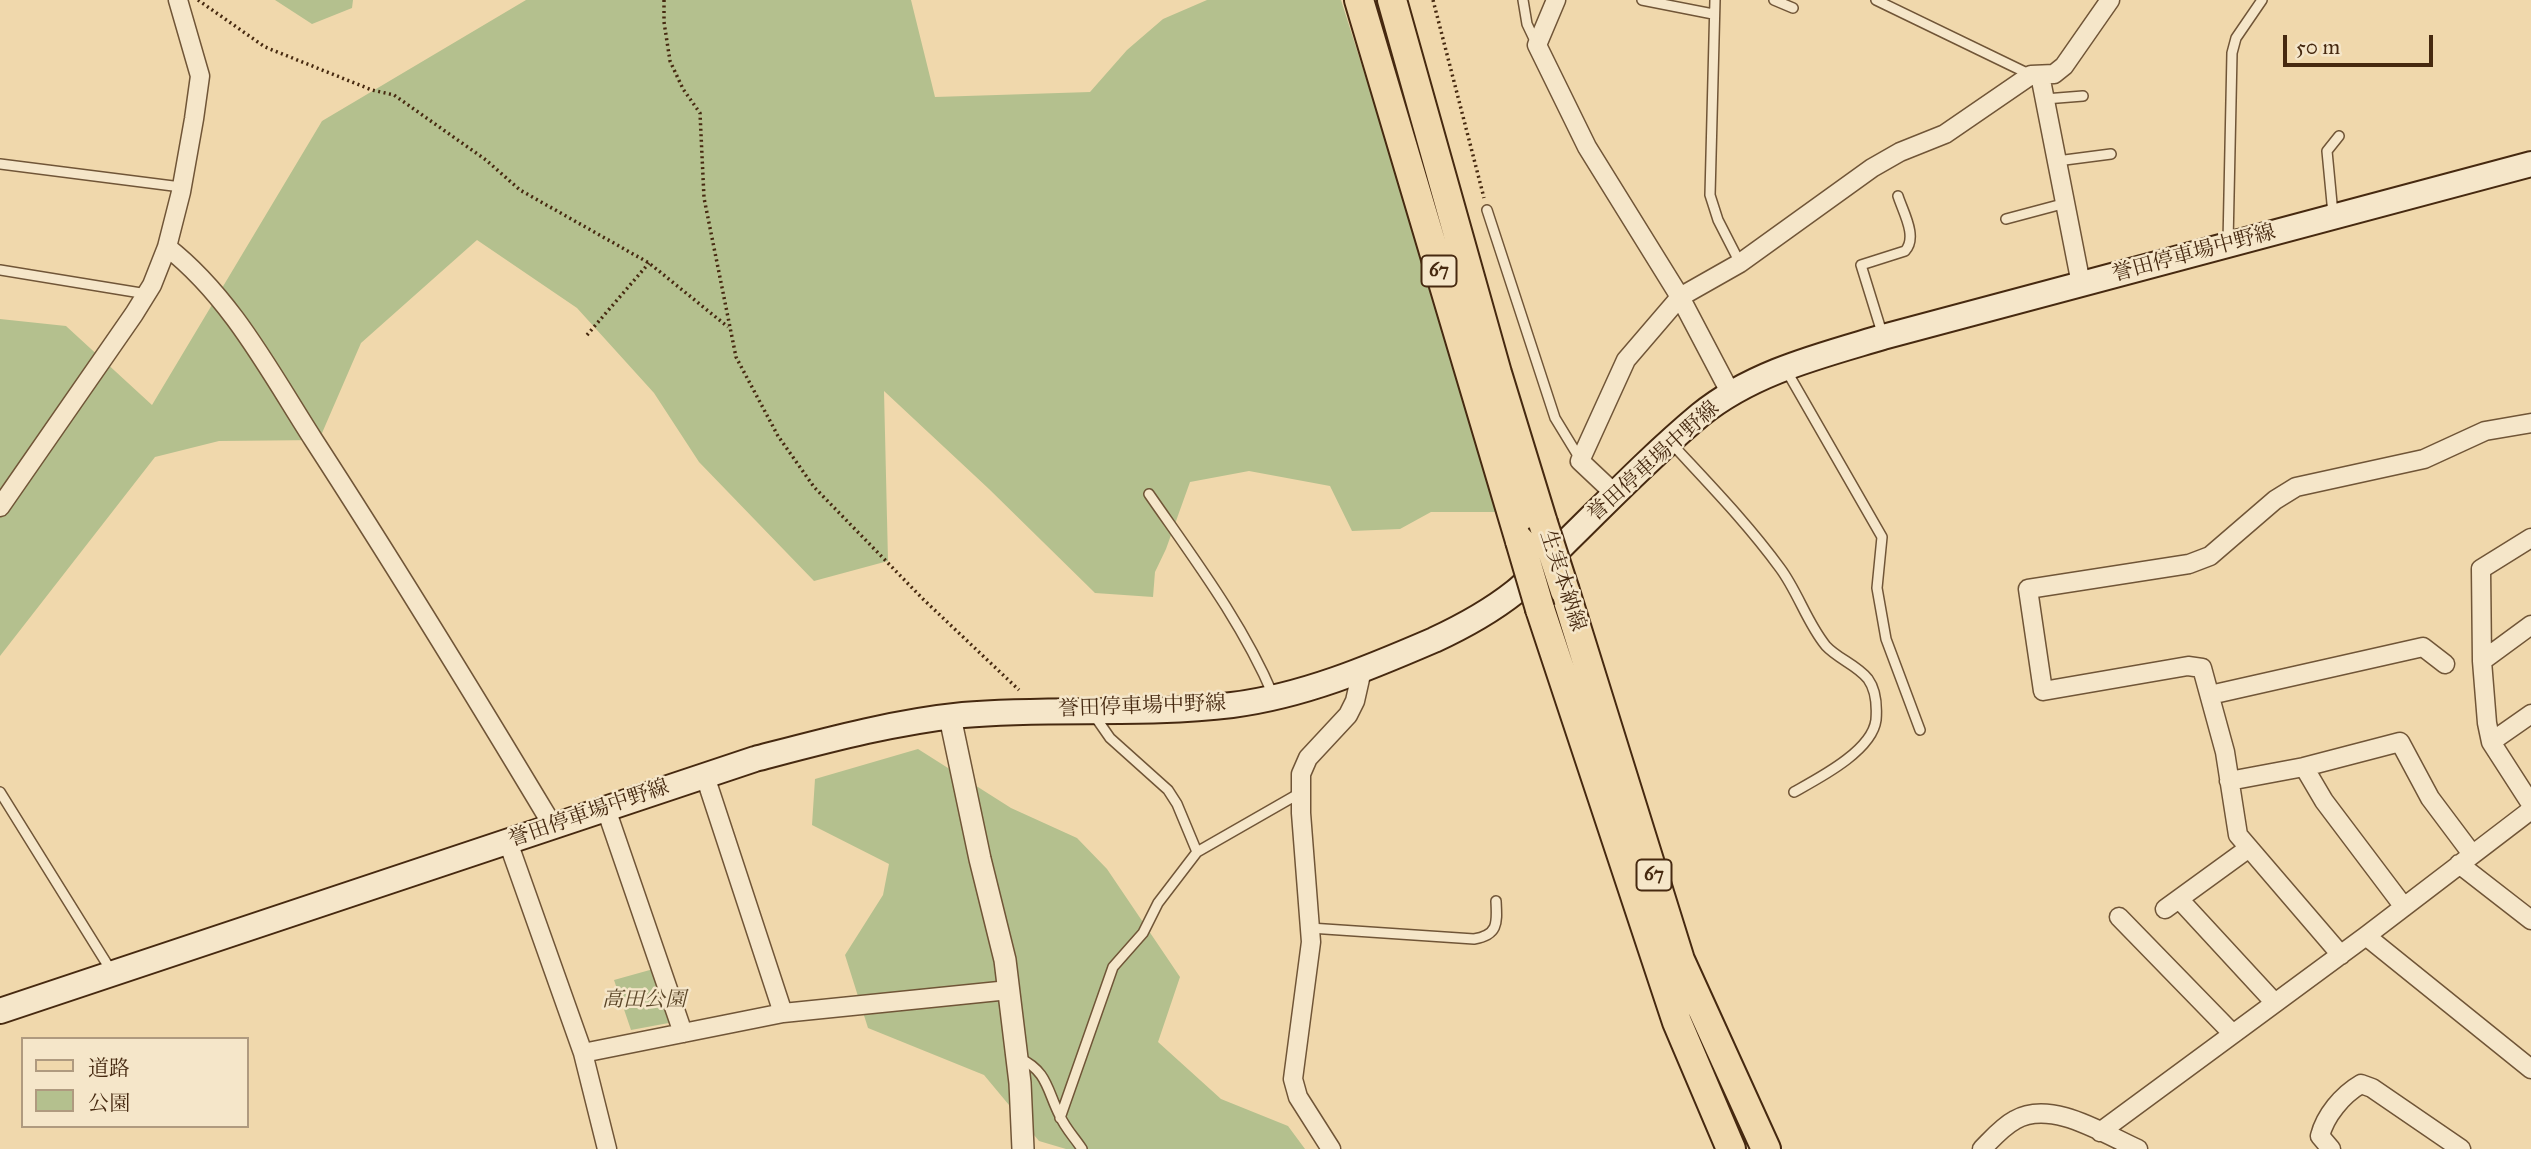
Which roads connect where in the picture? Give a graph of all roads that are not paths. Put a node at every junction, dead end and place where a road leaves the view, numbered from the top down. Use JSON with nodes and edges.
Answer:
{"nodes":[{"id":1,"x":178,"y":0,"type":"edge"},
{"id":2,"x":1359,"y":0,"type":"edge"},
{"id":3,"x":1392,"y":0,"type":"edge"},
{"id":4,"x":1523,"y":0,"type":"edge"},
{"id":5,"x":1556,"y":0,"type":"edge"},
{"id":6,"x":1642,"y":0,"type":"edge"},
{"id":7,"x":1715,"y":0,"type":"edge"},
{"id":8,"x":1774,"y":0,"type":"edge"},
{"id":9,"x":1876,"y":0,"type":"edge"},
{"id":10,"x":2110,"y":0,"type":"edge"},
{"id":11,"x":2262,"y":0,"type":"edge"},
{"id":12,"x":1793,"y":8,"type":"dead end"},
{"id":13,"x":1713,"y":14,"type":"junction"},
{"id":14,"x":1537,"y":45,"type":"junction"},
{"id":15,"x":2036,"y":75,"type":"junction"},
{"id":16,"x":2083,"y":96,"type":"dead end"},
{"id":17,"x":2045,"y":99,"type":"junction"},
{"id":18,"x":2339,"y":135,"type":"dead end"},
{"id":19,"x":2112,"y":154,"type":"dead end"},
{"id":20,"x":2057,"y":161,"type":"junction"},
{"id":21,"x":0,"y":164,"type":"edge"},
{"id":22,"x":2531,"y":164,"type":"edge"},
{"id":23,"x":181,"y":187,"type":"junction"},
{"id":24,"x":1898,"y":196,"type":"dead end"},
{"id":25,"x":2066,"y":203,"type":"junction"},
{"id":26,"x":1487,"y":210,"type":"road end"},
{"id":27,"x":2333,"y":217,"type":"junction"},
{"id":28,"x":2006,"y":219,"type":"dead end"},
{"id":29,"x":2228,"y":245,"type":"junction"},
{"id":30,"x":167,"y":247,"type":"junction"},
{"id":31,"x":1740,"y":263,"type":"junction"},
{"id":32,"x":0,"y":270,"type":"edge"},
{"id":33,"x":2081,"y":284,"type":"junction"},
{"id":34,"x":147,"y":294,"type":"junction"},
{"id":35,"x":1680,"y":297,"type":"junction"},
{"id":36,"x":1883,"y":337,"type":"junction"},
{"id":37,"x":1785,"y":367,"type":"junction"},
{"id":38,"x":1731,"y":394,"type":"junction"},
{"id":39,"x":2531,"y":423,"type":"edge"},
{"id":40,"x":1671,"y":442,"type":"junction"},
{"id":41,"x":1580,"y":461,"type":"junction"},
{"id":42,"x":1149,"y":494,"type":"dead end"},
{"id":43,"x":1615,"y":494,"type":"junction"},
{"id":44,"x":0,"y":507,"type":"edge"},
{"id":45,"x":2531,"y":538,"type":"edge"},
{"id":46,"x":2531,"y":625,"type":"edge"},
{"id":47,"x":2482,"y":661,"type":"junction"},
{"id":48,"x":2445,"y":664,"type":"dead end"},
{"id":49,"x":1362,"y":670,"type":"junction"},
{"id":50,"x":2210,"y":695,"type":"junction"},
{"id":51,"x":1274,"y":697,"type":"junction"},
{"id":52,"x":1091,"y":710,"type":"junction"},
{"id":53,"x":2531,"y":714,"type":"edge"},
{"id":54,"x":950,"y":717,"type":"junction"},
{"id":55,"x":1920,"y":730,"type":"dead end"},
{"id":56,"x":2491,"y":742,"type":"junction"},
{"id":57,"x":2304,"y":767,"type":"junction"},
{"id":58,"x":705,"y":776,"type":"junction"},
{"id":59,"x":2229,"y":781,"type":"junction"},
{"id":60,"x":0,"y":792,"type":"edge"},
{"id":61,"x":1794,"y":792,"type":"dead end"},
{"id":62,"x":1300,"y":793,"type":"junction"},
{"id":63,"x":2531,"y":804,"type":"edge"},
{"id":64,"x":606,"y":808,"type":"junction"},
{"id":65,"x":2531,"y":810,"type":"edge"},
{"id":66,"x":553,"y":826,"type":"junction"},
{"id":67,"x":508,"y":842,"type":"junction"},
{"id":68,"x":2249,"y":848,"type":"junction"},
{"id":69,"x":1197,"y":852,"type":"junction"},
{"id":70,"x":2466,"y":859,"type":"junction"},
{"id":71,"x":1496,"y":901,"type":"dead end"},
{"id":72,"x":2404,"y":907,"type":"junction"},
{"id":73,"x":2119,"y":917,"type":"dead end"},
{"id":74,"x":2531,"y":920,"type":"edge"},
{"id":75,"x":1310,"y":928,"type":"junction"},
{"id":76,"x":2366,"y":936,"type":"junction"},
{"id":77,"x":2341,"y":955,"type":"junction"},
{"id":78,"x":113,"y":974,"type":"junction"},
{"id":79,"x":1009,"y":990,"type":"junction"},
{"id":80,"x":2275,"y":1003,"type":"junction"},
{"id":81,"x":0,"y":1012,"type":"edge"},
{"id":82,"x":783,"y":1013,"type":"junction"},
{"id":83,"x":684,"y":1033,"type":"junction"},
{"id":84,"x":2233,"y":1034,"type":"junction"},
{"id":85,"x":583,"y":1053,"type":"junction"},
{"id":86,"x":1017,"y":1058,"type":"junction"},
{"id":87,"x":2531,"y":1069,"type":"edge"},
{"id":88,"x":1060,"y":1118,"type":"junction"},
{"id":89,"x":2100,"y":1132,"type":"junction"},
{"id":90,"x":2437,"y":1142,"type":"edge"},
{"id":91,"x":607,"y":1149,"type":"edge"},
{"id":92,"x":1023,"y":1149,"type":"edge"},
{"id":93,"x":1082,"y":1149,"type":"edge"},
{"id":94,"x":1331,"y":1149,"type":"edge"},
{"id":95,"x":1731,"y":1149,"type":"edge"},
{"id":96,"x":1766,"y":1149,"type":"edge"},
{"id":97,"x":1982,"y":1149,"type":"edge"},
{"id":98,"x":2138,"y":1149,"type":"edge"},
{"id":99,"x":2331,"y":1149,"type":"edge"},
{"id":100,"x":2461,"y":1149,"type":"edge"}],
"edges":[{"from":1,"to":23,"type":"street"},
{"from":2,"to":95,"type":"main road","name":"生実本納線","number":"67","bridge":true},
{"from":3,"to":96,"type":"main road","name":"生実本納線","number":"67","bridge":true},
{"from":4,"to":14,"type":"lane"},
{"from":5,"to":14,"type":"street"},
{"from":6,"to":13,"type":"lane"},
{"from":7,"to":13,"type":"lane"},
{"from":8,"to":12,"type":"lane"},
{"from":9,"to":15,"type":"lane"},
{"from":10,"to":15,"type":"street"},
{"from":11,"to":29,"type":"lane"},
{"from":13,"to":31,"type":"lane"},
{"from":14,"to":35,"type":"street"},
{"from":15,"to":17,"type":"street"},
{"from":15,"to":31,"type":"street"},
{"from":16,"to":17,"type":"lane"},
{"from":17,"to":20,"type":"street"},
{"from":18,"to":27,"type":"lane"},
{"from":19,"to":20,"type":"lane"},
{"from":20,"to":25,"type":"street"},
{"from":21,"to":23,"type":"lane"},
{"from":22,"to":27,"type":"main road","name":"誉田停車場中野線"},
{"from":23,"to":30,"type":"street"},
{"from":24,"to":36,"type":"lane"},
{"from":25,"to":28,"type":"lane"},
{"from":25,"to":33,"type":"street"},
{"from":26,"to":41,"type":"lane"},
{"from":27,"to":29,"type":"main road","name":"誉田停車場中野線"},
{"from":29,"to":33,"type":"main road","name":"誉田停車場中野線"},
{"from":30,"to":34,"type":"street"},
{"from":30,"to":66,"type":"street"},
{"from":31,"to":35,"type":"street"},
{"from":32,"to":34,"type":"lane"},
{"from":33,"to":36,"type":"main road","name":"誉田停車場中野線"},
{"from":34,"to":44,"type":"street"},
{"from":35,"to":38,"type":"street"},
{"from":35,"to":41,"type":"street"},
{"from":36,"to":37,"type":"main road","name":"誉田停車場中野線"},
{"from":37,"to":38,"type":"main road","name":"誉田停車場中野線"},
{"from":37,"to":55,"type":"lane"},
{"from":38,"to":40,"type":"main road","name":"誉田停車場中野線"},
{"from":39,"to":50,"type":"street"},
{"from":40,"to":43,"type":"main road","name":"誉田停車場中野線"},
{"from":40,"to":61,"type":"lane"},
{"from":41,"to":43,"type":"street"},
{"from":42,"to":51,"type":"lane"},
{"from":43,"to":49,"type":"main road","name":"誉田停車場中野線"},
{"from":45,"to":47,"type":"street"},
{"from":46,"to":47,"type":"street"},
{"from":47,"to":56,"type":"street"},
{"from":48,"to":50,"type":"street"},
{"from":49,"to":51,"type":"main road","name":"誉田停車場中野線"},
{"from":49,"to":62,"type":"street"},
{"from":50,"to":59,"type":"street"},
{"from":51,"to":52,"type":"main road","name":"誉田停車場中野線"},
{"from":52,"to":54,"type":"main road","name":"誉田停車場中野線"},
{"from":52,"to":69,"type":"lane"},
{"from":53,"to":56,"type":"street"},
{"from":54,"to":58,"type":"main road","name":"誉田停車場中野線"},
{"from":54,"to":79,"type":"street"},
{"from":56,"to":63,"type":"street"},
{"from":57,"to":59,"type":"street"},
{"from":57,"to":70,"type":"street"},
{"from":57,"to":72,"type":"street"},
{"from":58,"to":64,"type":"main road","name":"誉田停車場中野線"},
{"from":58,"to":82,"type":"street"},
{"from":59,"to":68,"type":"street"},
{"from":60,"to":78,"type":"lane"},
{"from":62,"to":69,"type":"lane"},
{"from":62,"to":75,"type":"street"},
{"from":64,"to":66,"type":"main road","name":"誉田停車場中野線"},
{"from":64,"to":83,"type":"street"},
{"from":65,"to":70,"type":"street"},
{"from":66,"to":67,"type":"main road","name":"誉田停車場中野線"},
{"from":67,"to":78,"type":"main road","name":"誉田停車場中野線"},
{"from":67,"to":85,"type":"street"},
{"from":68,"to":77,"type":"street"},
{"from":68,"to":80,"type":"street"},
{"from":69,"to":88,"type":"lane"},
{"from":70,"to":72,"type":"street"},
{"from":70,"to":74,"type":"street"},
{"from":71,"to":75,"type":"lane"},
{"from":72,"to":76,"type":"street"},
{"from":73,"to":84,"type":"street"},
{"from":75,"to":94,"type":"street"},
{"from":76,"to":77,"type":"street"},
{"from":76,"to":87,"type":"street"},
{"from":77,"to":80,"type":"street"},
{"from":78,"to":81,"type":"main road","name":"誉田停車場中野線"},
{"from":79,"to":82,"type":"street"},
{"from":79,"to":86,"type":"street"},
{"from":80,"to":84,"type":"street"},
{"from":82,"to":83,"type":"street"},
{"from":83,"to":85,"type":"street"},
{"from":84,"to":89,"type":"street"},
{"from":85,"to":91,"type":"street"},
{"from":86,"to":88,"type":"lane"},
{"from":86,"to":92,"type":"street"},
{"from":88,"to":93,"type":"lane"},
{"from":89,"to":97,"type":"street"},
{"from":89,"to":98,"type":"street"},
{"from":90,"to":99,"type":"street"},
{"from":90,"to":100,"type":"street"}]}
